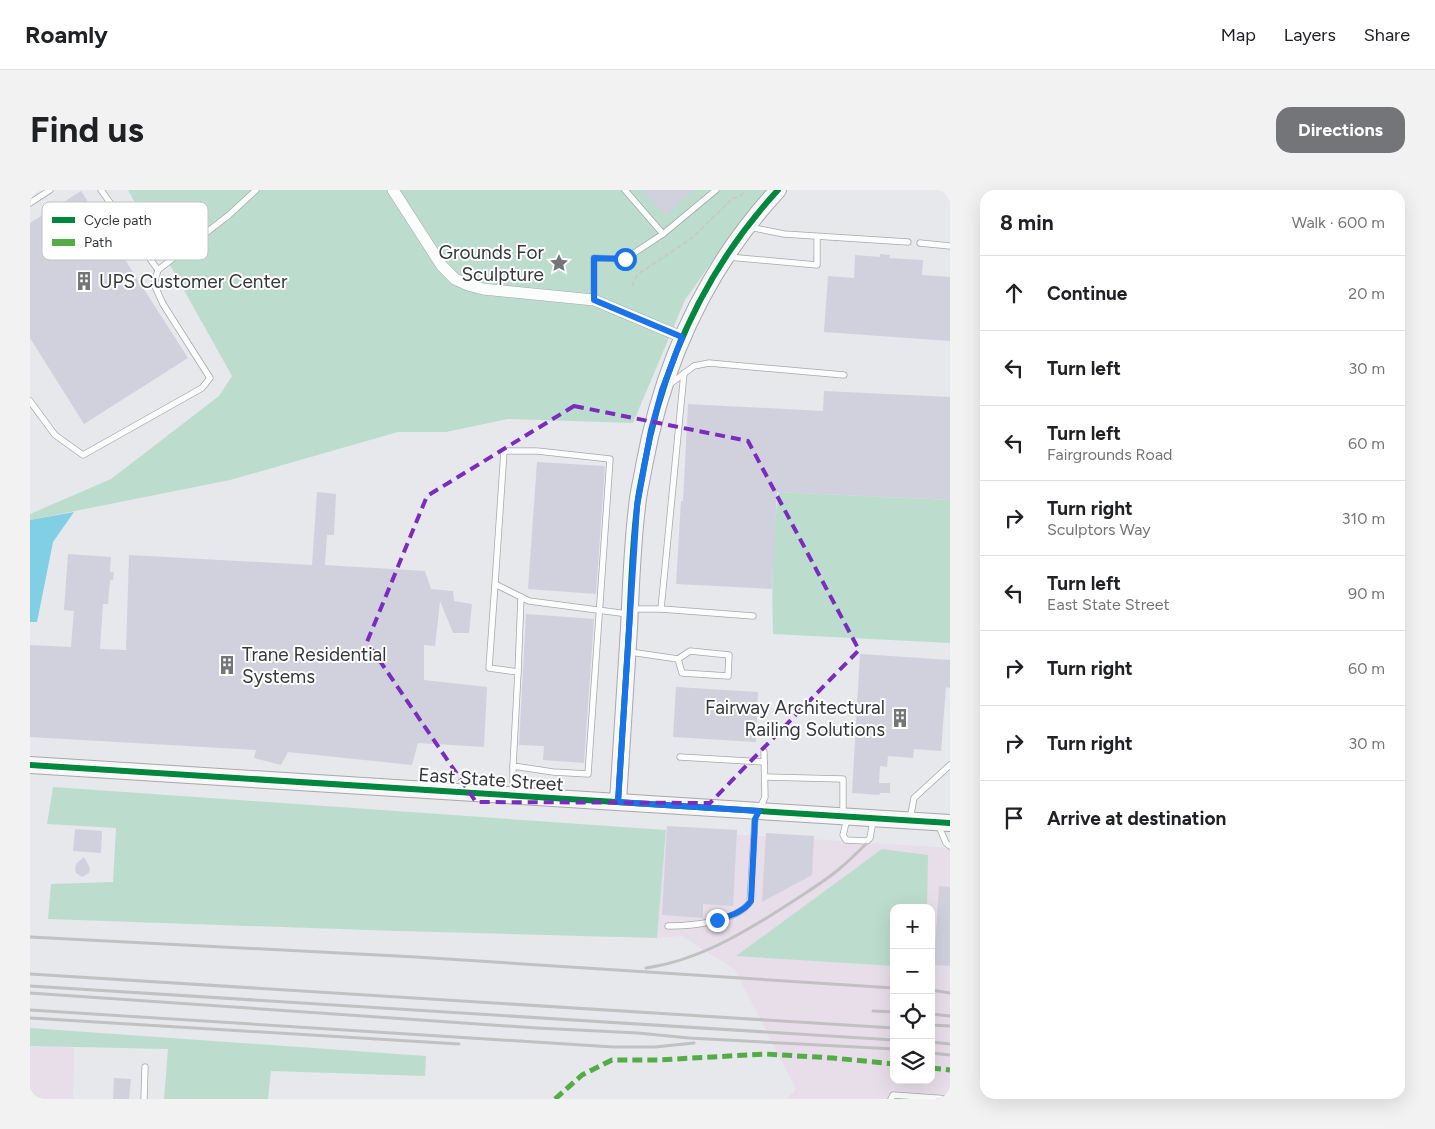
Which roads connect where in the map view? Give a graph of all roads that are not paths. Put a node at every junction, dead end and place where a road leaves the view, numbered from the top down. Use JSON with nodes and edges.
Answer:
{"nodes":[{"id":1,"x":50,"y":190,"type":"edge"},
{"id":2,"x":101,"y":190,"type":"edge"},
{"id":3,"x":256,"y":190,"type":"edge"},
{"id":4,"x":393,"y":190,"type":"edge"},
{"id":5,"x":625,"y":190,"type":"edge"},
{"id":6,"x":716,"y":190,"type":"edge"},
{"id":7,"x":778,"y":190,"type":"edge"},
{"id":8,"x":110,"y":202,"type":"edge"},
{"id":9,"x":30,"y":203,"type":"edge"},
{"id":10,"x":747,"y":227,"type":"junction"},
{"id":11,"x":208,"y":231,"type":"edge"},
{"id":12,"x":663,"y":234,"type":"junction"},
{"id":13,"x":817,"y":236,"type":"junction"},
{"id":14,"x":908,"y":242,"type":"dead end"},
{"id":15,"x":920,"y":243,"type":"dead end"},
{"id":16,"x":950,"y":246,"type":"edge"},
{"id":17,"x":726,"y":257,"type":"junction"},
{"id":18,"x":151,"y":260,"type":"edge"},
{"id":19,"x":171,"y":260,"type":"edge"},
{"id":20,"x":158,"y":270,"type":"junction"},
{"id":21,"x":594,"y":300,"type":"junction"},
{"id":22,"x":682,"y":337,"type":"junction"},
{"id":23,"x":684,"y":373,"type":"junction"},
{"id":24,"x":844,"y":375,"type":"dead end"},
{"id":25,"x":662,"y":390,"type":"junction"},
{"id":26,"x":30,"y":402,"type":"edge"},
{"id":27,"x":495,"y":584,"type":"junction"},
{"id":28,"x":522,"y":598,"type":"junction"},
{"id":29,"x":661,"y":609,"type":"junction"},
{"id":30,"x":600,"y":610,"type":"junction"},
{"id":31,"x":630,"y":612,"type":"junction"},
{"id":32,"x":753,"y":616,"type":"dead end"},
{"id":33,"x":628,"y":651,"type":"junction"},
{"id":34,"x":678,"y":659,"type":"junction"},
{"id":35,"x":518,"y":672,"type":"junction"},
{"id":36,"x":764,"y":752,"type":"dead end"},
{"id":37,"x":680,"y":757,"type":"dead end"},
{"id":38,"x":764,"y":762,"type":"junction"},
{"id":39,"x":30,"y":765,"type":"edge"},
{"id":40,"x":950,"y":765,"type":"edge"},
{"id":41,"x":513,"y":766,"type":"junction"},
{"id":42,"x":764,"y":777,"type":"junction"},
{"id":43,"x":513,"y":795,"type":"junction"},
{"id":44,"x":618,"y":802,"type":"junction"},
{"id":45,"x":759,"y":811,"type":"junction"},
{"id":46,"x":845,"y":816,"type":"junction"},
{"id":47,"x":874,"y":818,"type":"junction"},
{"id":48,"x":910,"y":820,"type":"junction"},
{"id":49,"x":944,"y":822,"type":"edge"},
{"id":50,"x":950,"y":846,"type":"edge"},
{"id":51,"x":668,"y":926,"type":"dead end"},
{"id":52,"x":145,"y":1068,"type":"dead end"},
{"id":53,"x":144,"y":1099,"type":"edge"},
{"id":54,"x":891,"y":1099,"type":"edge"},
{"id":55,"x":950,"y":1099,"type":"edge"}],
"edges":[{"from":1,"to":9,"type":"lane"},
{"from":2,"to":8,"type":"lane"},
{"from":3,"to":11,"type":"lane"},
{"from":4,"to":21,"type":"street"},
{"from":5,"to":12,"type":"lane"},
{"from":6,"to":12,"type":"lane"},
{"from":7,"to":10,"type":"street"},
{"from":10,"to":13,"type":"lane"},
{"from":10,"to":17,"type":"street"},
{"from":12,"to":21,"type":"lane"},
{"from":13,"to":14,"type":"lane"},
{"from":13,"to":17,"type":"lane"},
{"from":15,"to":16,"type":"lane"},
{"from":17,"to":22,"type":"street"},
{"from":18,"to":20,"type":"lane"},
{"from":19,"to":20,"type":"lane"},
{"from":20,"to":26,"type":"lane"},
{"from":21,"to":22,"type":"street"},
{"from":22,"to":25,"type":"street"},
{"from":23,"to":24,"type":"lane"},
{"from":23,"to":25,"type":"lane"},
{"from":23,"to":29,"type":"lane"},
{"from":25,"to":31,"type":"street"},
{"from":27,"to":28,"type":"lane"},
{"from":27,"to":30,"type":"lane"},
{"from":27,"to":35,"type":"lane"},
{"from":28,"to":30,"type":"lane"},
{"from":28,"to":35,"type":"lane"},
{"from":29,"to":31,"type":"lane"},
{"from":29,"to":32,"type":"lane"},
{"from":30,"to":31,"type":"lane"},
{"from":30,"to":41,"type":"lane"},
{"from":31,"to":33,"type":"street"},
{"from":33,"to":34,"type":"lane"},
{"from":33,"to":44,"type":"street"},
{"from":34,"to":34,"type":"lane"},
{"from":35,"to":41,"type":"lane"},
{"from":36,"to":38,"type":"lane"},
{"from":37,"to":38,"type":"lane"},
{"from":38,"to":42,"type":"lane"},
{"from":39,"to":43,"type":"street","name":"East State Street"},
{"from":40,"to":48,"type":"lane"},
{"from":41,"to":43,"type":"lane"},
{"from":42,"to":45,"type":"lane"},
{"from":42,"to":46,"type":"lane"},
{"from":43,"to":44,"type":"street","name":"East State Street"},
{"from":44,"to":45,"type":"street","name":"East State Street"},
{"from":45,"to":46,"type":"street","name":"East State Street"},
{"from":45,"to":51,"type":"lane"},
{"from":46,"to":47,"type":"street","name":"East State Street"},
{"from":46,"to":47,"type":"lane"},
{"from":47,"to":48,"type":"street","name":"East State Street"},
{"from":48,"to":49,"type":"street","name":"East State Street"},
{"from":49,"to":50,"type":"lane"},
{"from":52,"to":53,"type":"lane"},
{"from":54,"to":55,"type":"lane"}]}
